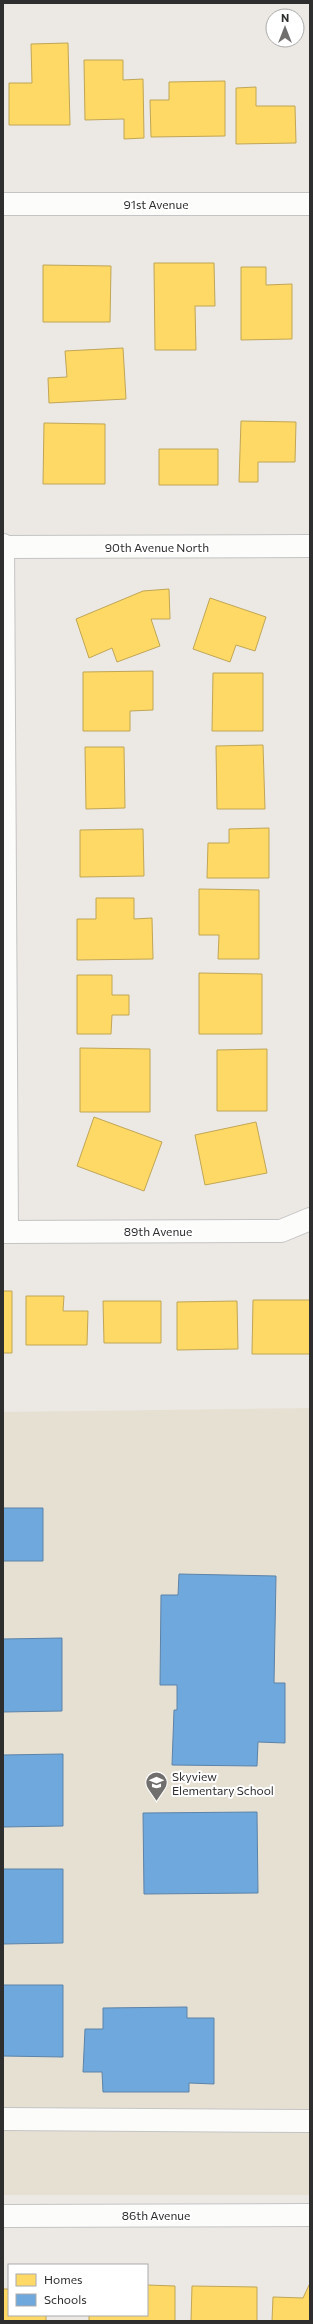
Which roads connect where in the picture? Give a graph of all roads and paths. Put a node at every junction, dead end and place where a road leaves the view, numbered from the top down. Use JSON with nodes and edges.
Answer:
{"nodes":[{"id":1,"x":3,"y":204,"type":"edge"},
{"id":2,"x":310,"y":204,"type":"edge"},
{"id":3,"x":3,"y":546,"type":"edge"},
{"id":4,"x":310,"y":546,"type":"edge"},
{"id":5,"x":310,"y":1219,"type":"edge"},
{"id":6,"x":5,"y":1232,"type":"edge"},
{"id":7,"x":3,"y":2119,"type":"edge"},
{"id":8,"x":310,"y":2120,"type":"edge"},
{"id":9,"x":310,"y":2215,"type":"edge"},
{"id":10,"x":3,"y":2216,"type":"edge"}],
"edges":[{"from":1,"to":2,"type":"street","name":"91st Avenue"},
{"from":3,"to":4,"type":"street","name":"90th Avenue North"},
{"from":3,"to":6,"type":"street"},
{"from":5,"to":6,"type":"street","name":"89th Avenue"},
{"from":7,"to":8,"type":"street"},
{"from":9,"to":10,"type":"street","name":"86th Avenue"}]}
